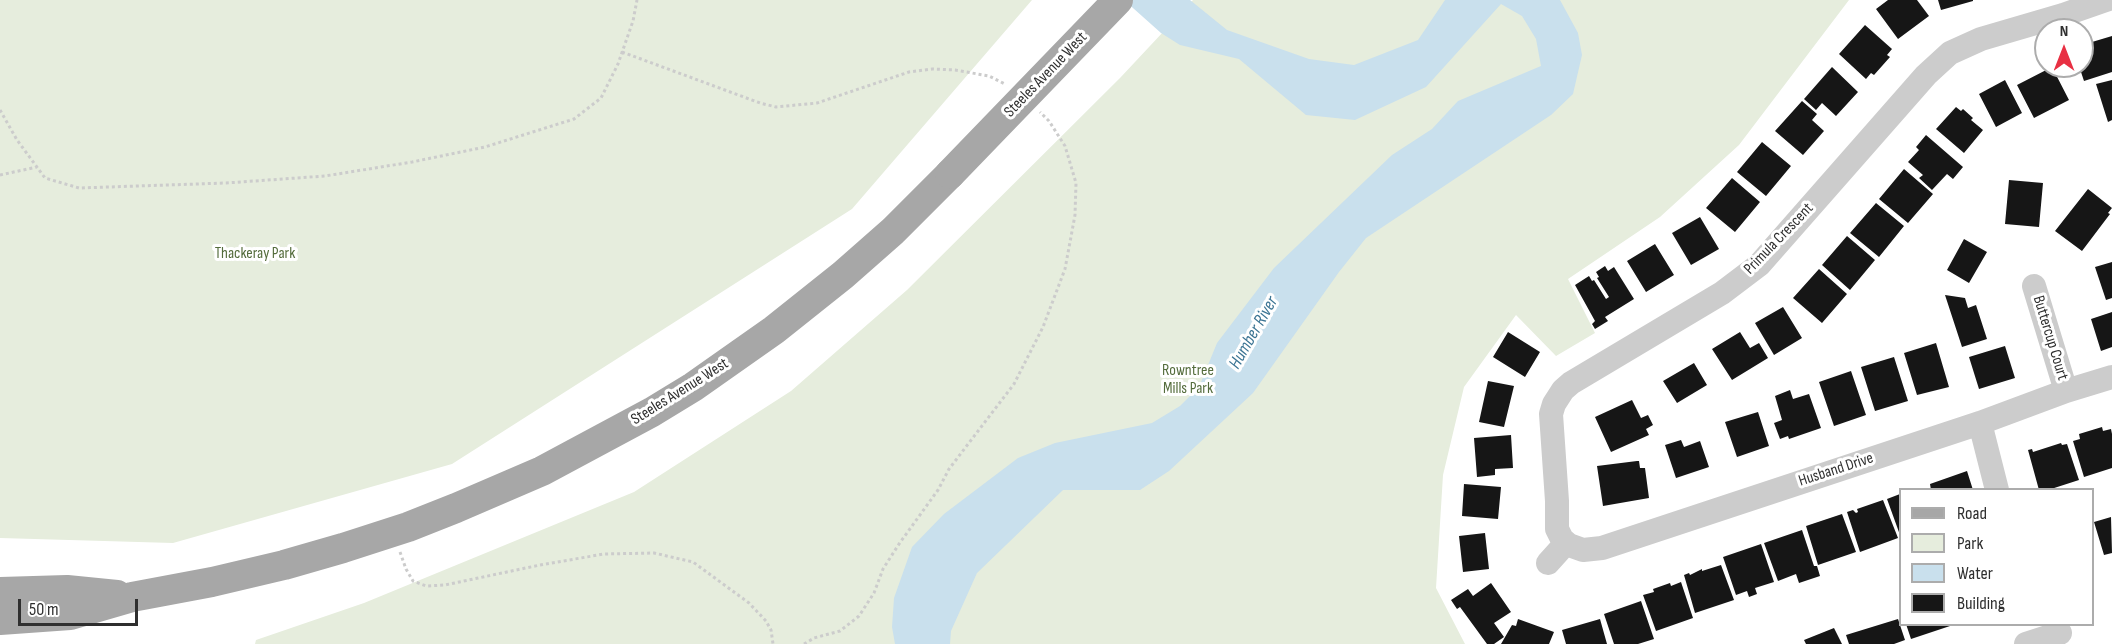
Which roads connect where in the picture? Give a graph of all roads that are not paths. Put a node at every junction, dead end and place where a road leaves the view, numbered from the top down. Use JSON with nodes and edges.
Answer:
{"nodes":[{"id":1,"x":1118,"y":0,"type":"edge"},
{"id":2,"x":2106,"y":0,"type":"edge"},
{"id":3,"x":2061,"y":8,"type":"edge"},
{"id":4,"x":2034,"y":286,"type":"dead end"},
{"id":5,"x":2112,"y":377,"type":"edge"},
{"id":6,"x":2066,"y":391,"type":"junction"},
{"id":7,"x":1980,"y":423,"type":"junction"},
{"id":8,"x":1998,"y":488,"type":"edge"},
{"id":9,"x":1564,"y":541,"type":"junction"},
{"id":10,"x":1548,"y":563,"type":"dead end"},
{"id":11,"x":0,"y":592,"type":"edge"},
{"id":12,"x":132,"y":597,"type":"junction"},
{"id":13,"x":0,"y":620,"type":"edge"},
{"id":14,"x":2060,"y":634,"type":"edge"},
{"id":15,"x":2026,"y":644,"type":"edge"}],
"edges":[{"from":1,"to":12,"type":"main road","name":"Steeles Avenue West","bridge":true},
{"from":2,"to":3,"type":"street","name":"Primula Crescent"},
{"from":3,"to":9,"type":"street","name":"Primula Crescent"},
{"from":4,"to":6,"type":"street","name":"Buttercup Court"},
{"from":5,"to":6,"type":"street","name":"Husband Drive"},
{"from":6,"to":7,"type":"street","name":"Husband Drive"},
{"from":7,"to":8,"type":"street"},
{"from":7,"to":9,"type":"street","name":"Husband Drive"},
{"from":9,"to":10,"type":"street"},
{"from":11,"to":12,"type":"main road","name":"Steeles Avenue West"},
{"from":12,"to":13,"type":"main road","name":"Steeles Avenue West"},
{"from":14,"to":15,"type":"street"}]}
